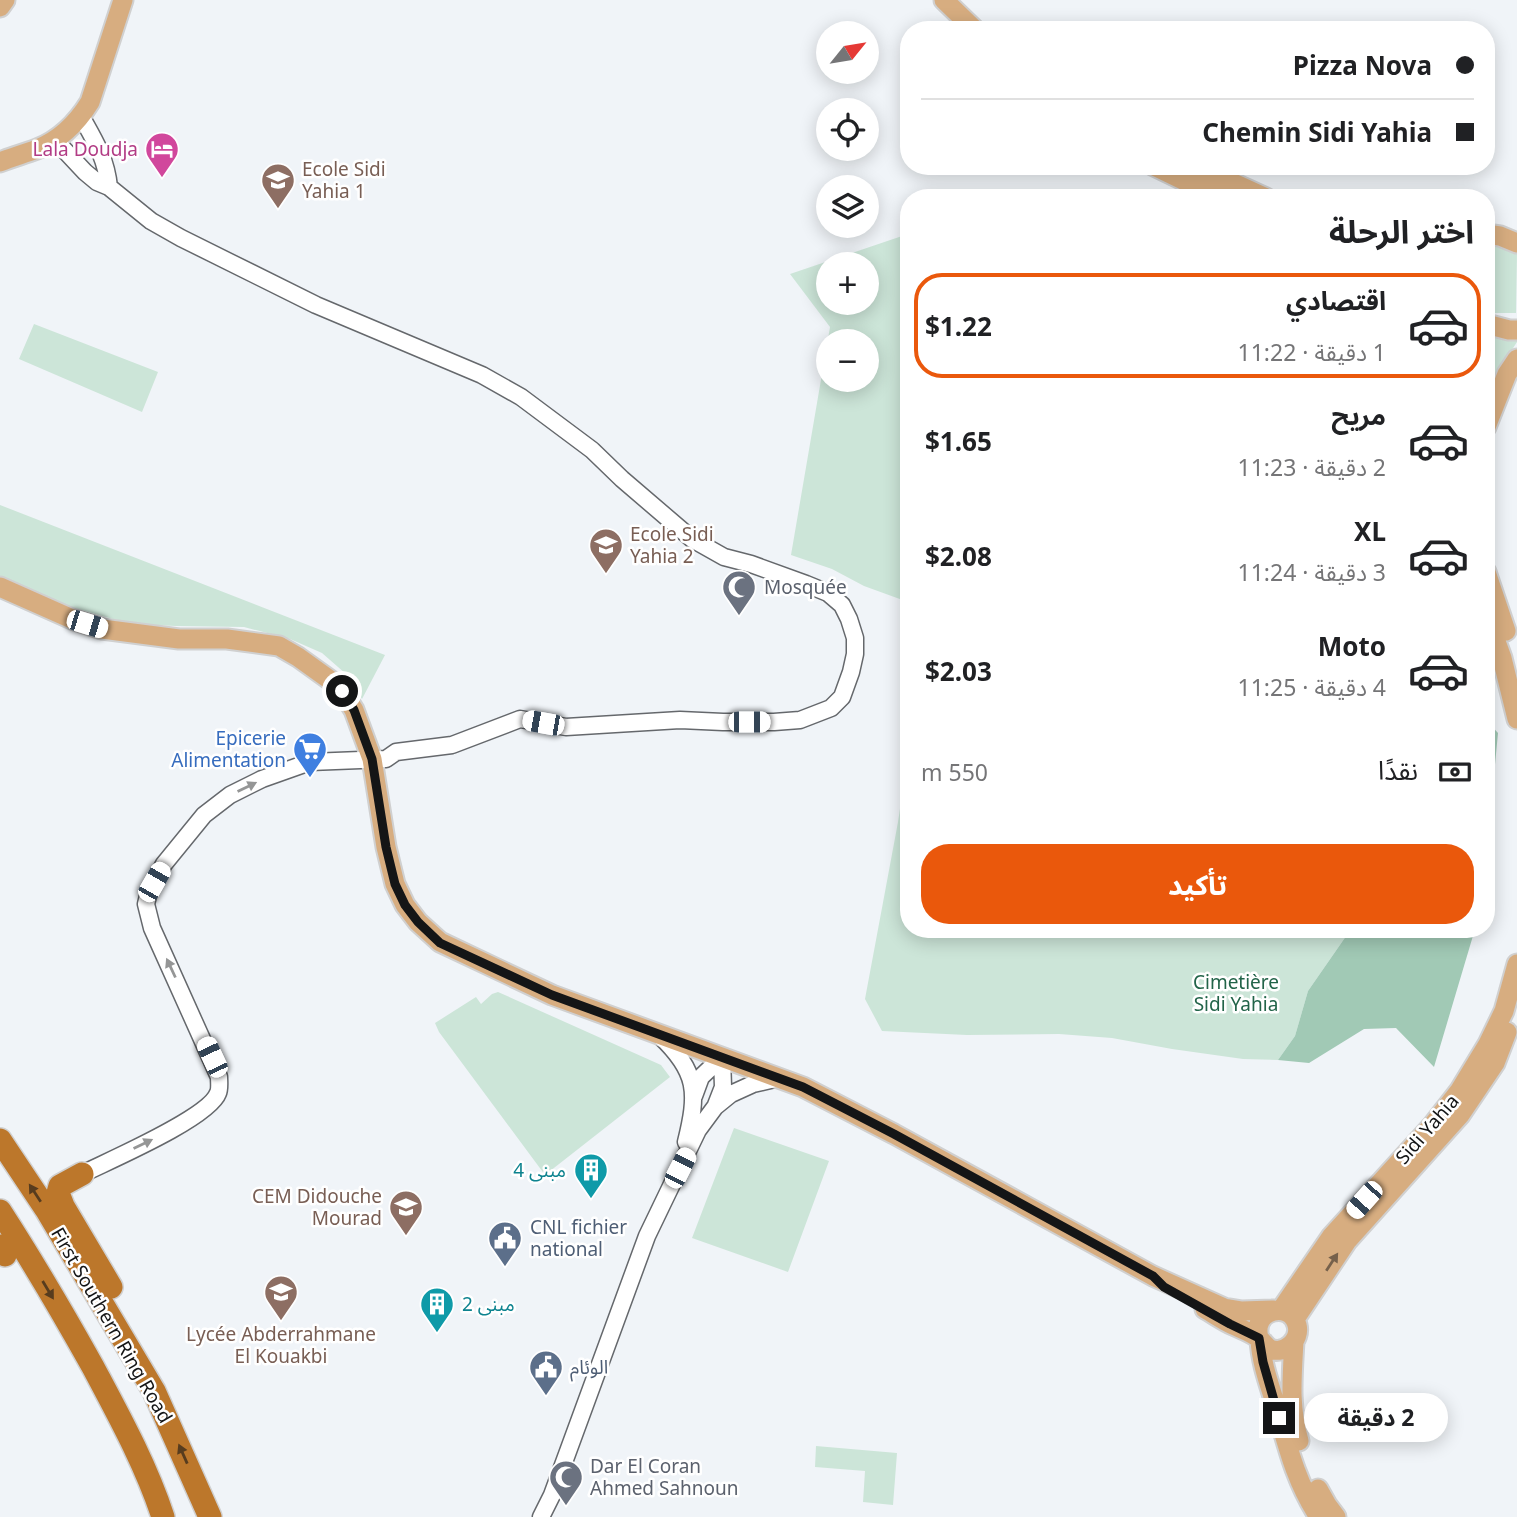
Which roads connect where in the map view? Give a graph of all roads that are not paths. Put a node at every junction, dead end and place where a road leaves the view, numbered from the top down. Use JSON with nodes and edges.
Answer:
{"nodes":[{"id":1,"x":5,"y":0,"type":"edge"},
{"id":2,"x":123,"y":0,"type":"edge"},
{"id":3,"x":926,"y":0,"type":"edge"},
{"id":4,"x":944,"y":0,"type":"edge"},
{"id":5,"x":0,"y":7,"type":"edge"},
{"id":6,"x":948,"y":21,"type":"edge"},
{"id":7,"x":966,"y":21,"type":"edge"},
{"id":8,"x":81,"y":116,"type":"junction"},
{"id":9,"x":55,"y":140,"type":"junction"},
{"id":10,"x":0,"y":162,"type":"edge"},
{"id":11,"x":1173,"y":175,"type":"edge"},
{"id":12,"x":1216,"y":175,"type":"edge"},
{"id":13,"x":109,"y":187,"type":"junction"},
{"id":14,"x":1201,"y":189,"type":"edge"},
{"id":15,"x":1246,"y":189,"type":"edge"},
{"id":16,"x":1495,"y":235,"type":"edge"},
{"id":17,"x":1517,"y":243,"type":"edge"},
{"id":18,"x":1495,"y":326,"type":"edge"},
{"id":19,"x":1517,"y":330,"type":"edge"},
{"id":20,"x":1517,"y":359,"type":"edge"},
{"id":21,"x":1495,"y":404,"type":"edge"},
{"id":22,"x":0,"y":587,"type":"edge"},
{"id":23,"x":1495,"y":599,"type":"edge"},
{"id":24,"x":1495,"y":639,"type":"edge"},
{"id":25,"x":1517,"y":665,"type":"edge"},
{"id":26,"x":1517,"y":719,"type":"edge"},
{"id":27,"x":372,"y":759,"type":"junction"},
{"id":28,"x":1517,"y":964,"type":"edge"},
{"id":29,"x":1517,"y":1007,"type":"edge"},
{"id":30,"x":657,"y":1033,"type":"junction"},
{"id":31,"x":722,"y":1057,"type":"junction"},
{"id":32,"x":779,"y":1078,"type":"junction"},
{"id":33,"x":694,"y":1096,"type":"junction"},
{"id":34,"x":715,"y":1107,"type":"junction"},
{"id":35,"x":0,"y":1140,"type":"edge"},
{"id":36,"x":680,"y":1168,"type":"junction"},
{"id":37,"x":82,"y":1174,"type":"joint"},
{"id":38,"x":0,"y":1211,"type":"edge"},
{"id":39,"x":1304,"y":1274,"type":"junction"},
{"id":40,"x":1153,"y":1276,"type":"junction"},
{"id":41,"x":1224,"y":1308,"type":"junction"},
{"id":42,"x":1283,"y":1313,"type":"junction"},
{"id":43,"x":1260,"y":1339,"type":"junction"},
{"id":44,"x":1294,"y":1342,"type":"junction"},
{"id":45,"x":134,"y":1356,"type":"junction"},
{"id":46,"x":163,"y":1517,"type":"edge"},
{"id":47,"x":210,"y":1517,"type":"edge"},
{"id":48,"x":541,"y":1517,"type":"edge"},
{"id":49,"x":1319,"y":1517,"type":"edge"},
{"id":50,"x":1336,"y":1517,"type":"edge"}],
"edges":[{"from":1,"to":5,"type":"main road"},
{"from":2,"to":8,"type":"main road"},
{"from":3,"to":6,"type":"main road"},
{"from":4,"to":7,"type":"main road"},
{"from":8,"to":9,"type":"main road"},
{"from":8,"to":13,"type":"street"},
{"from":9,"to":10,"type":"main road"},
{"from":9,"to":13,"type":"street"},
{"from":11,"to":14,"type":"main road"},
{"from":12,"to":15,"type":"main road"},
{"from":13,"to":27,"type":"street"},
{"from":16,"to":17,"type":"main road"},
{"from":18,"to":19,"type":"main road"},
{"from":20,"to":21,"type":"main road"},
{"from":22,"to":27,"type":"main road"},
{"from":23,"to":25,"type":"main road"},
{"from":24,"to":26,"type":"main road"},
{"from":27,"to":30,"type":"main road"},
{"from":37,"to":27,"type":"street","one_way":true},
{"from":28,"to":39,"type":"main road","name":"Sidi Yahia"},
{"from":42,"to":29,"type":"main road","name":"Sidi Yahia","one_way":true},
{"from":30,"to":31,"type":"main road"},
{"from":30,"to":33,"type":"street"},
{"from":31,"to":32,"type":"main road"},
{"from":31,"to":33,"type":"street"},
{"from":31,"to":34,"type":"street"},
{"from":32,"to":34,"type":"street"},
{"from":32,"to":40,"type":"main road"},
{"from":33,"to":36,"type":"street"},
{"from":34,"to":36,"type":"street"},
{"from":45,"to":35,"type":"highway","name":"First Southern Ring Road","one_way":true},
{"from":36,"to":48,"type":"street"},
{"from":37,"to":45,"type":"highway"},
{"from":38,"to":46,"type":"highway","name":"First Southern Ring Road","one_way":true},
{"from":39,"to":41,"type":"main road"},
{"from":39,"to":42,"type":"main road","name":"Sidi Yahia"},
{"from":40,"to":41,"type":"main road"},
{"from":40,"to":43,"type":"main road"},
{"from":41,"to":42,"type":"main road"},
{"from":42,"to":43,"type":"main road"},
{"from":42,"to":44,"type":"main road"},
{"from":43,"to":44,"type":"main road"},
{"from":43,"to":49,"type":"main road"},
{"from":44,"to":50,"type":"main road"},
{"from":47,"to":45,"type":"highway","name":"First Southern Ring Road","one_way":true}]}
